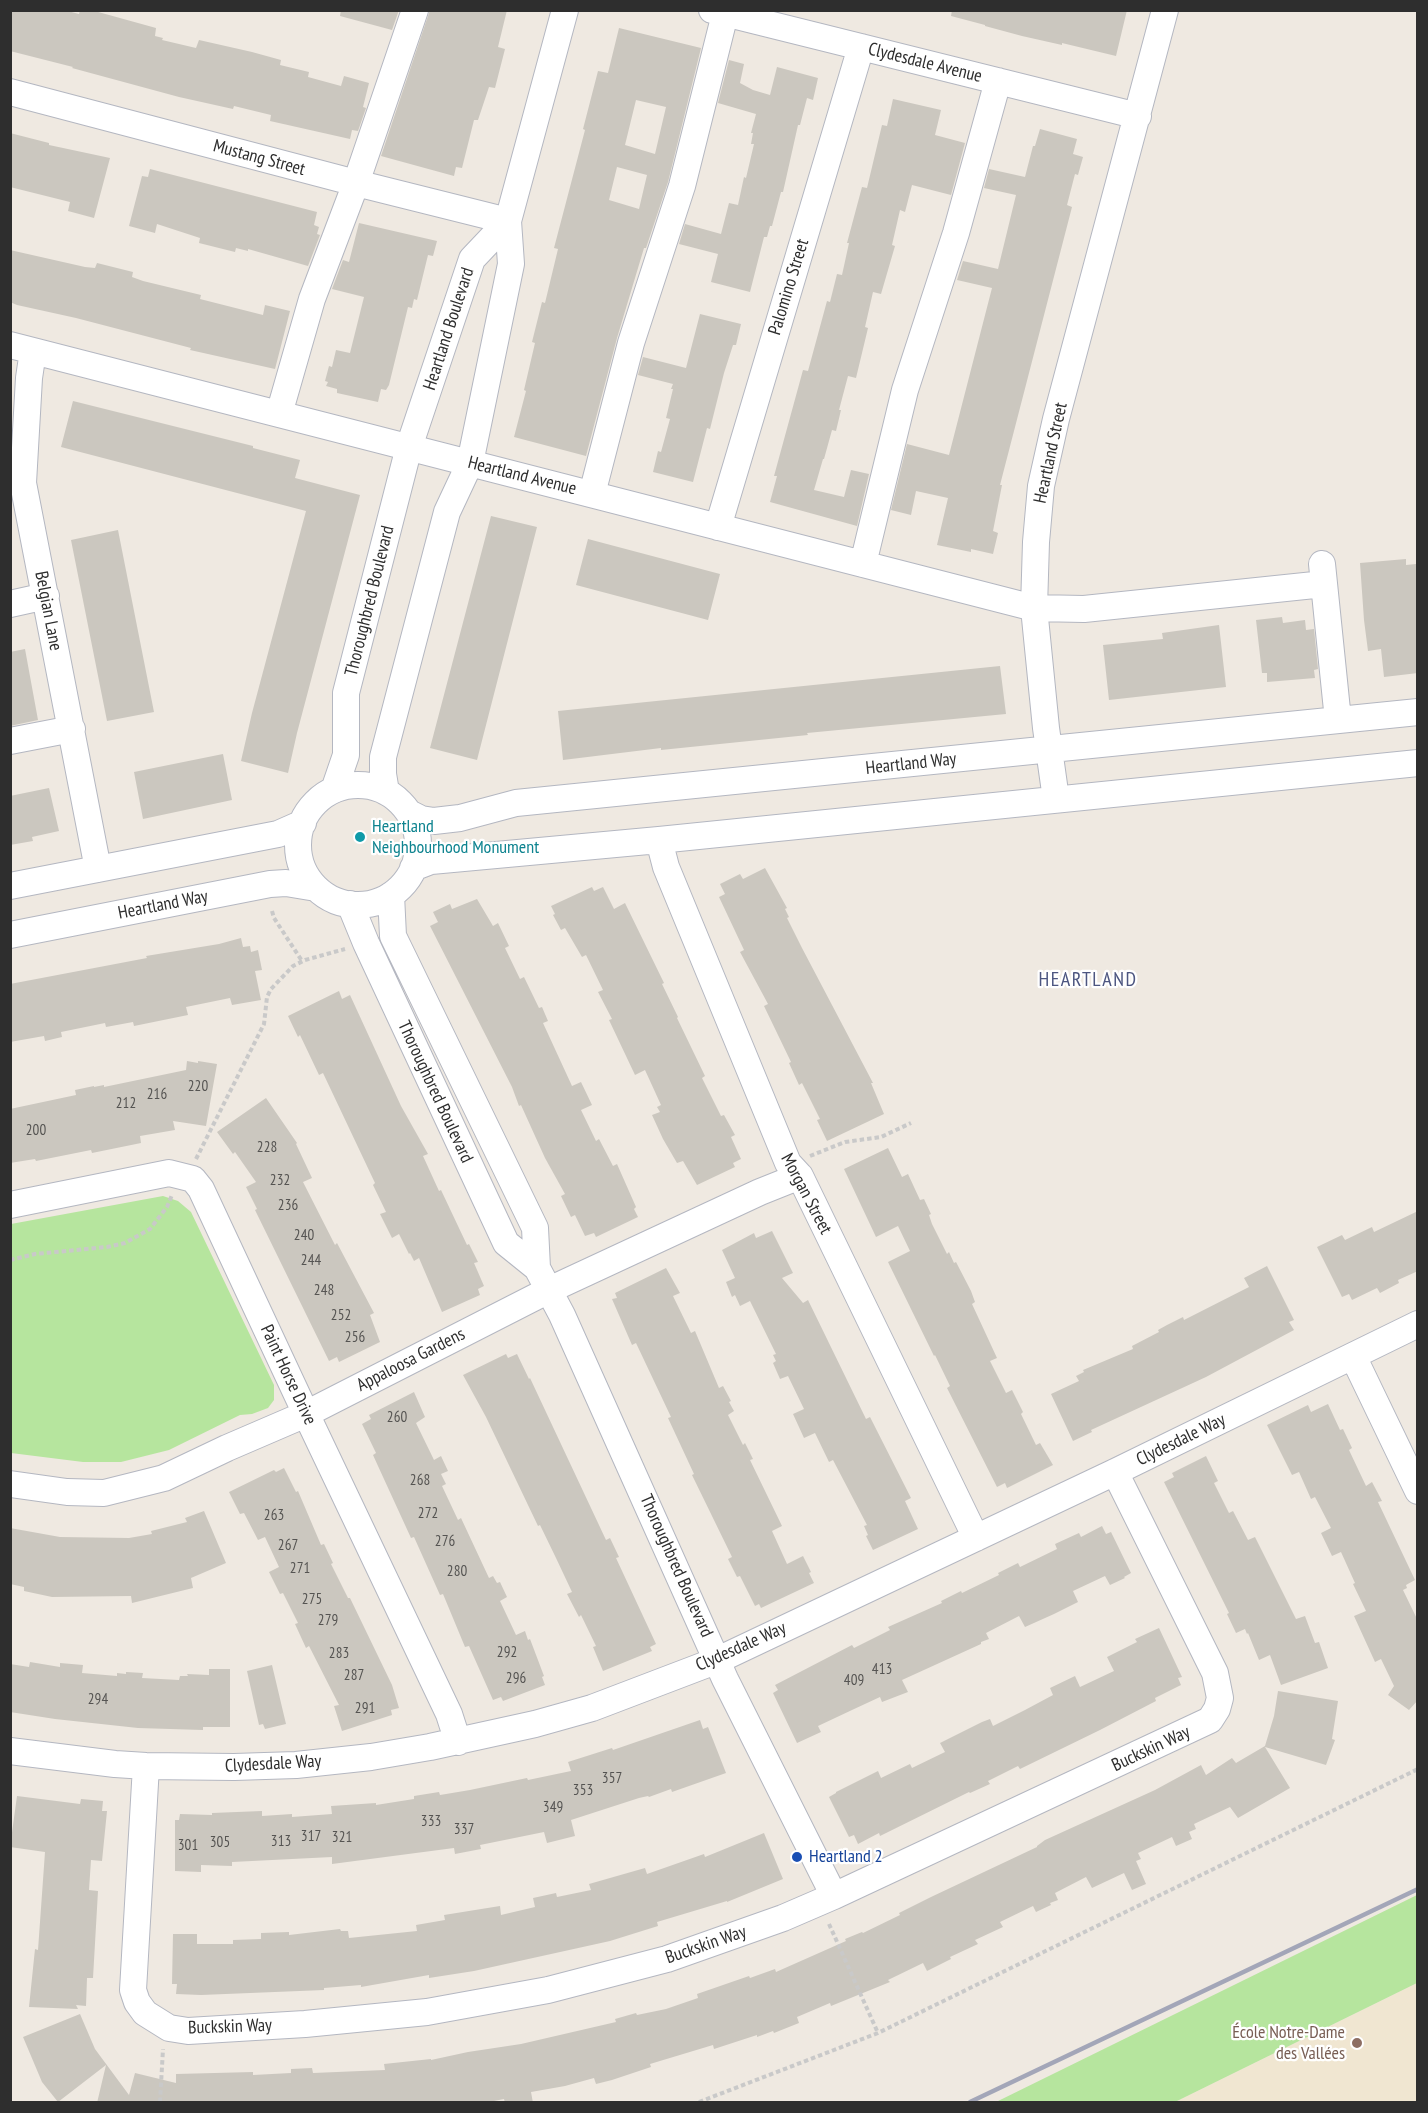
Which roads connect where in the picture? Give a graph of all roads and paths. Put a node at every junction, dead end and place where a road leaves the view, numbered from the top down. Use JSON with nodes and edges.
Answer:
{"nodes":[{"id":1,"x":415,"y":10,"type":"edge"},
{"id":2,"x":566,"y":10,"type":"edge"},
{"id":3,"x":1165,"y":10,"type":"edge"},
{"id":4,"x":719,"y":12,"type":"edge"},
{"id":5,"x":861,"y":47,"type":"junction"},
{"id":6,"x":998,"y":81,"type":"junction"},
{"id":7,"x":10,"y":92,"type":"edge"},
{"id":8,"x":1138,"y":116,"type":"junction"},
{"id":9,"x":356,"y":183,"type":"junction"},
{"id":10,"x":508,"y":221,"type":"junction"},
{"id":11,"x":22,"y":348,"type":"edge"},
{"id":12,"x":279,"y":414,"type":"junction"},
{"id":13,"x":409,"y":447,"type":"junction"},
{"id":14,"x":470,"y":463,"type":"junction"},
{"id":15,"x":592,"y":494,"type":"junction"},
{"id":16,"x":718,"y":527,"type":"junction"},
{"id":17,"x":863,"y":564,"type":"junction"},
{"id":18,"x":46,"y":596,"type":"junction"},
{"id":19,"x":10,"y":604,"type":"edge"},
{"id":20,"x":1034,"y":608,"type":"junction"},
{"id":21,"x":1418,"y":711,"type":"edge"},
{"id":22,"x":1338,"y":720,"type":"junction"},
{"id":23,"x":72,"y":729,"type":"junction"},
{"id":24,"x":10,"y":741,"type":"edge"},
{"id":25,"x":1049,"y":750,"type":"junction"},
{"id":26,"x":1418,"y":763,"type":"edge"},
{"id":27,"x":334,"y":790,"type":"junction"},
{"id":28,"x":386,"y":792,"type":"junction"},
{"id":29,"x":1056,"y":799,"type":"junction"},
{"id":30,"x":409,"y":813,"type":"junction"},
{"id":31,"x":303,"y":822,"type":"junction"},
{"id":32,"x":658,"y":840,"type":"junction"},
{"id":33,"x":413,"y":868,"type":"junction"},
{"id":34,"x":98,"y":869,"type":"junction"},
{"id":35,"x":10,"y":886,"type":"edge"},
{"id":36,"x":316,"y":888,"type":"junction"},
{"id":37,"x":391,"y":895,"type":"junction"},
{"id":38,"x":350,"y":904,"type":"junction"},
{"id":39,"x":272,"y":911,"type":"dead end"},
{"id":40,"x":10,"y":935,"type":"edge"},
{"id":41,"x":345,"y":949,"type":"dead end"},
{"id":42,"x":302,"y":962,"type":"junction"},
{"id":43,"x":911,"y":1123,"type":"dead end"},
{"id":44,"x":195,"y":1161,"type":"dead end"},
{"id":45,"x":794,"y":1169,"type":"junction"},
{"id":46,"x":170,"y":1199,"type":"dead end"},
{"id":47,"x":10,"y":1205,"type":"edge"},
{"id":48,"x":10,"y":1260,"type":"edge"},
{"id":49,"x":542,"y":1280,"type":"junction"},
{"id":50,"x":1418,"y":1324,"type":"edge"},
{"id":51,"x":1353,"y":1356,"type":"junction"},
{"id":52,"x":306,"y":1414,"type":"junction"},
{"id":53,"x":1115,"y":1472,"type":"junction"},
{"id":54,"x":10,"y":1484,"type":"edge"},
{"id":55,"x":1418,"y":1491,"type":"edge"},
{"id":56,"x":976,"y":1538,"type":"junction"},
{"id":57,"x":718,"y":1659,"type":"junction"},
{"id":58,"x":458,"y":1742,"type":"junction"},
{"id":59,"x":10,"y":1751,"type":"edge"},
{"id":60,"x":146,"y":1766,"type":"junction"},
{"id":61,"x":1418,"y":1769,"type":"edge"},
{"id":62,"x":834,"y":1896,"type":"junction"},
{"id":63,"x":829,"y":1924,"type":"dead end"},
{"id":64,"x":878,"y":2033,"type":"junction"},
{"id":65,"x":163,"y":2049,"type":"dead end"},
{"id":66,"x":160,"y":2103,"type":"edge"},
{"id":67,"x":699,"y":2103,"type":"edge"}],
"edges":[{"from":1,"to":9,"type":"street"},
{"from":2,"to":10,"type":"street","name":"Heartland Boulevard"},
{"from":3,"to":8,"type":"street","name":"Heartland Street"},
{"from":4,"to":5,"type":"street","name":"Clydesdale Avenue"},
{"from":4,"to":15,"type":"street"},
{"from":5,"to":6,"type":"street","name":"Clydesdale Avenue"},
{"from":5,"to":16,"type":"street","name":"Palomino Street"},
{"from":6,"to":8,"type":"street","name":"Clydesdale Avenue"},
{"from":6,"to":17,"type":"street"},
{"from":7,"to":9,"type":"street","name":"Mustang Street"},
{"from":8,"to":20,"type":"street","name":"Heartland Street"},
{"from":9,"to":10,"type":"street","name":"Mustang Street"},
{"from":9,"to":12,"type":"street"},
{"from":10,"to":13,"type":"street","name":"Heartland Boulevard"},
{"from":10,"to":14,"type":"street","name":"Heartland Boulevard"},
{"from":11,"to":12,"type":"street","name":"Heartland Avenue"},
{"from":11,"to":18,"type":"street","name":"Belgian Lane"},
{"from":12,"to":13,"type":"street","name":"Heartland Avenue"},
{"from":13,"to":14,"type":"street","name":"Heartland Avenue"},
{"from":13,"to":27,"type":"street","name":"Thoroughbred Boulevard"},
{"from":14,"to":15,"type":"street","name":"Heartland Avenue"},
{"from":14,"to":28,"type":"street"},
{"from":15,"to":16,"type":"street","name":"Heartland Avenue"},
{"from":16,"to":17,"type":"street","name":"Heartland Avenue"},
{"from":17,"to":20,"type":"street","name":"Heartland Avenue"},
{"from":18,"to":19,"type":"street"},
{"from":18,"to":23,"type":"street","name":"Belgian Lane"},
{"from":20,"to":22,"type":"street","name":"Heartland Avenue"},
{"from":20,"to":25,"type":"street","name":"Heartland Street"},
{"from":21,"to":22,"type":"street","name":"Heartland Way"},
{"from":22,"to":25,"type":"street","name":"Heartland Way"},
{"from":23,"to":24,"type":"street"},
{"from":23,"to":34,"type":"street","name":"Belgian Lane"},
{"from":25,"to":29,"type":"street","name":"Heartland Street"},
{"from":25,"to":30,"type":"street","name":"Heartland Way"},
{"from":26,"to":29,"type":"street"},
{"from":27,"to":28,"type":"street"},
{"from":27,"to":31,"type":"street"},
{"from":28,"to":30,"type":"street"},
{"from":29,"to":32,"type":"street"},
{"from":30,"to":33,"type":"street"},
{"from":31,"to":34,"type":"street"},
{"from":31,"to":36,"type":"street"},
{"from":32,"to":33,"type":"street"},
{"from":32,"to":45,"type":"street","name":"Morgan Street"},
{"from":33,"to":37,"type":"street"},
{"from":34,"to":35,"type":"street"},
{"from":36,"to":38,"type":"street"},
{"from":36,"to":40,"type":"street","name":"Heartland Way"},
{"from":37,"to":38,"type":"street"},
{"from":37,"to":49,"type":"street","name":"Thoroughbred Boulevard"},
{"from":38,"to":49,"type":"street","name":"Thoroughbred Boulevard"},
{"from":39,"to":42,"type":"path"},
{"from":41,"to":42,"type":"path"},
{"from":42,"to":44,"type":"path"},
{"from":43,"to":45,"type":"path"},
{"from":45,"to":49,"type":"street","name":"Appaloosa Gardens"},
{"from":45,"to":56,"type":"street","name":"Morgan Street"},
{"from":46,"to":48,"type":"path"},
{"from":47,"to":52,"type":"street","name":"Paint Horse Drive"},
{"from":49,"to":52,"type":"street","name":"Appaloosa Gardens"},
{"from":49,"to":57,"type":"street","name":"Thoroughbred Boulevard"},
{"from":50,"to":51,"type":"street","name":"Clydesdale Way"},
{"from":51,"to":53,"type":"street","name":"Clydesdale Way"},
{"from":51,"to":55,"type":"street"},
{"from":52,"to":54,"type":"street","name":"Appaloosa Gardens"},
{"from":52,"to":58,"type":"street","name":"Paint Horse Drive"},
{"from":53,"to":56,"type":"street","name":"Clydesdale Way"},
{"from":53,"to":62,"type":"street","name":"Buckskin Way"},
{"from":56,"to":57,"type":"street","name":"Clydesdale Way"},
{"from":57,"to":58,"type":"street","name":"Clydesdale Way"},
{"from":57,"to":62,"type":"street","name":"Thoroughbred Boulevard"},
{"from":58,"to":60,"type":"street","name":"Clydesdale Way"},
{"from":59,"to":60,"type":"street","name":"Clydesdale Way"},
{"from":60,"to":62,"type":"street","name":"Buckskin Way"},
{"from":61,"to":64,"type":"path"},
{"from":63,"to":64,"type":"path"},
{"from":64,"to":67,"type":"path"},
{"from":65,"to":66,"type":"path"}]}
